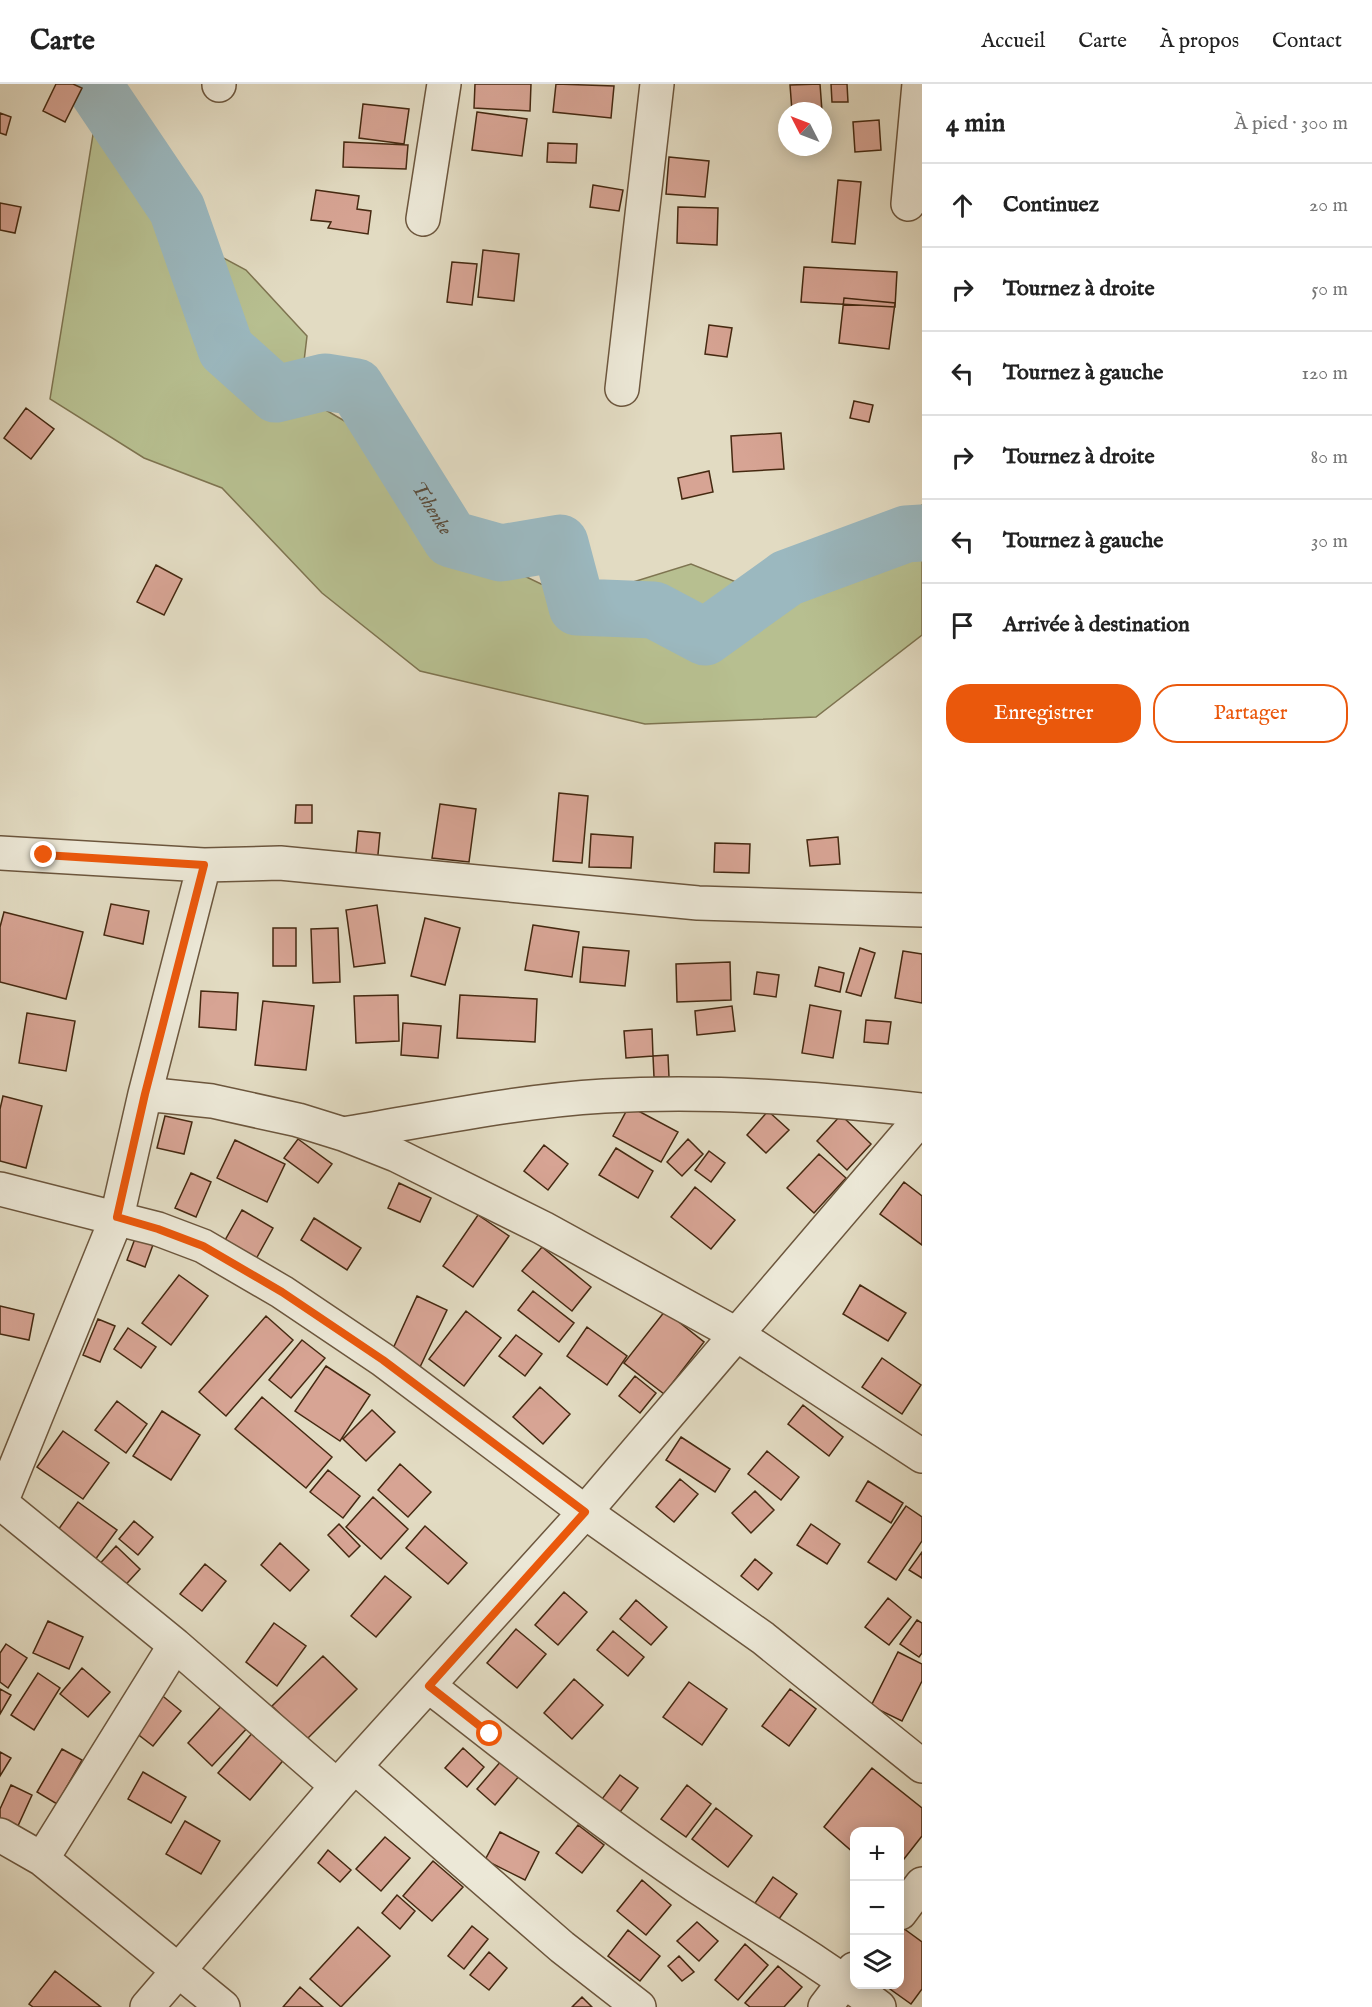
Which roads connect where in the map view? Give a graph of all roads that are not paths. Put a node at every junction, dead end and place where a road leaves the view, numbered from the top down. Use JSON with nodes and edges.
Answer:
{"nodes":[{"id":1,"x":444,"y":84,"type":"edge"},
{"id":2,"x":657,"y":84,"type":"edge"},
{"id":3,"x":919,"y":84,"type":"edge"},
{"id":4,"x":908,"y":204,"type":"dead end"},
{"id":5,"x":423,"y":219,"type":"dead end"},
{"id":6,"x":622,"y":389,"type":"dead end"},
{"id":7,"x":0,"y":853,"type":"edge"},
{"id":8,"x":204,"y":865,"type":"junction"},
{"id":9,"x":922,"y":910,"type":"edge"},
{"id":10,"x":145,"y":1094,"type":"junction"},
{"id":11,"x":922,"y":1110,"type":"edge"},
{"id":12,"x":922,"y":1117,"type":"edge"},
{"id":13,"x":343,"y":1134,"type":"junction"},
{"id":14,"x":0,"y":1189,"type":"edge"},
{"id":15,"x":117,"y":1217,"type":"junction"},
{"id":16,"x":736,"y":1335,"type":"junction"},
{"id":17,"x":922,"y":1456,"type":"edge"},
{"id":18,"x":1,"y":1504,"type":"edge"},
{"id":19,"x":585,"y":1512,"type":"junction"},
{"id":20,"x":175,"y":1645,"type":"junction"},
{"id":21,"x":429,"y":1686,"type":"junction"},
{"id":22,"x":922,"y":1766,"type":"edge"},
{"id":23,"x":346,"y":1776,"type":"junction"},
{"id":24,"x":0,"y":1834,"type":"edge"},
{"id":25,"x":42,"y":1859,"type":"junction"},
{"id":26,"x":922,"y":1884,"type":"edge"},
{"id":27,"x":904,"y":1908,"type":"edge"},
{"id":28,"x":177,"y":1969,"type":"junction"},
{"id":29,"x":850,"y":1975,"type":"edge"},
{"id":30,"x":863,"y":1989,"type":"edge"},
{"id":31,"x":147,"y":2007,"type":"edge"},
{"id":32,"x":223,"y":2007,"type":"edge"},
{"id":33,"x":639,"y":2007,"type":"edge"},
{"id":34,"x":825,"y":2007,"type":"edge"},
{"id":35,"x":879,"y":2007,"type":"edge"}],
"edges":[{"from":1,"to":5,"type":"street"},
{"from":2,"to":6,"type":"street"},
{"from":3,"to":4,"type":"street"},
{"from":7,"to":8,"type":"street"},
{"from":8,"to":9,"type":"street"},
{"from":8,"to":10,"type":"street"},
{"from":10,"to":13,"type":"street"},
{"from":10,"to":15,"type":"street"},
{"from":11,"to":13,"type":"street"},
{"from":12,"to":16,"type":"street"},
{"from":13,"to":16,"type":"street"},
{"from":14,"to":15,"type":"street"},
{"from":15,"to":18,"type":"street"},
{"from":15,"to":19,"type":"street"},
{"from":16,"to":17,"type":"street"},
{"from":16,"to":19,"type":"street"},
{"from":18,"to":20,"type":"street"},
{"from":19,"to":21,"type":"street"},
{"from":19,"to":22,"type":"street"},
{"from":20,"to":23,"type":"street"},
{"from":20,"to":25,"type":"street"},
{"from":21,"to":23,"type":"street"},
{"from":21,"to":29,"type":"street"},
{"from":23,"to":28,"type":"street"},
{"from":23,"to":33,"type":"street"},
{"from":24,"to":25,"type":"street"},
{"from":25,"to":28,"type":"street"},
{"from":26,"to":27,"type":"street"},
{"from":28,"to":31,"type":"street"},
{"from":28,"to":32,"type":"street"},
{"from":29,"to":34,"type":"street"},
{"from":30,"to":35,"type":"street"}]}
